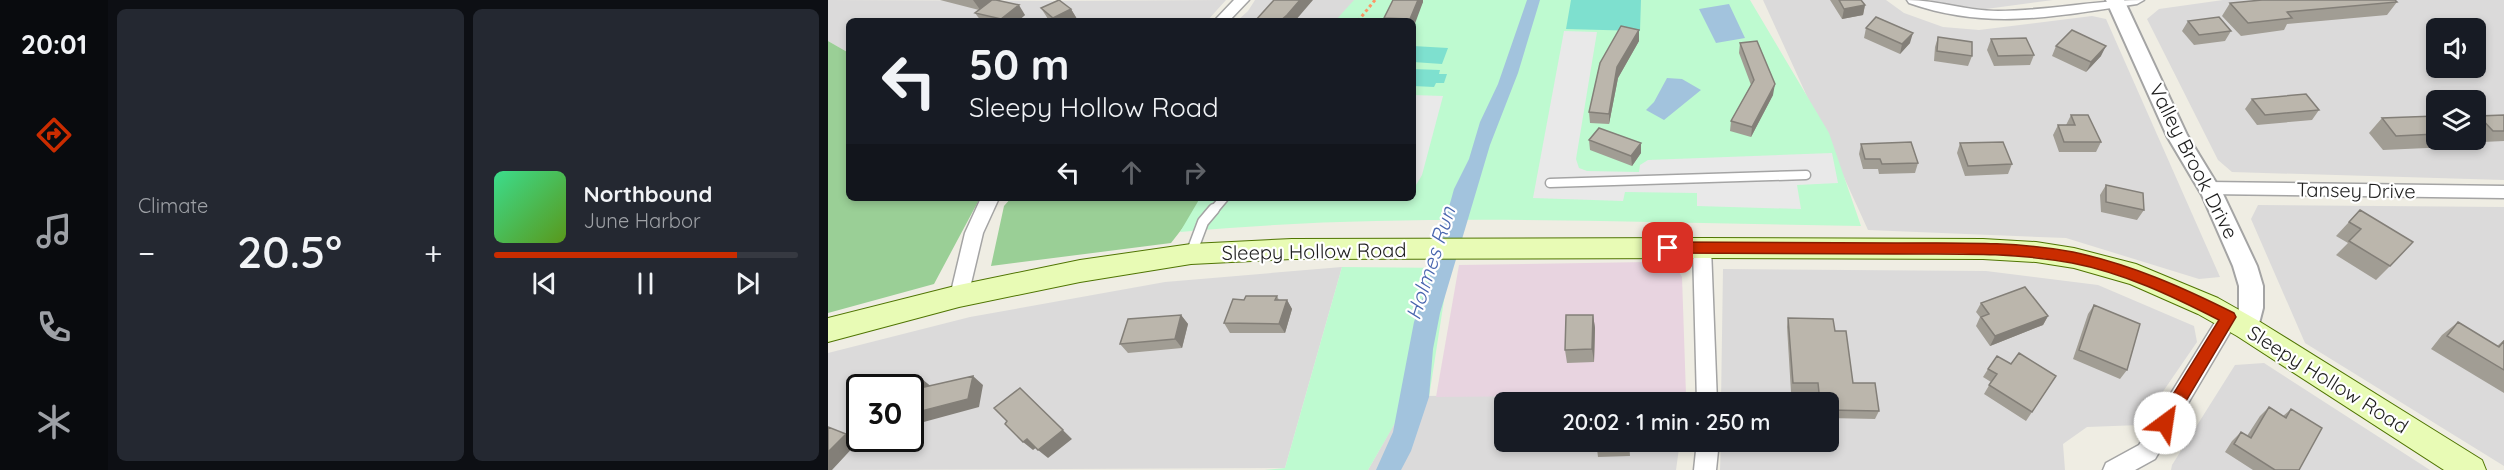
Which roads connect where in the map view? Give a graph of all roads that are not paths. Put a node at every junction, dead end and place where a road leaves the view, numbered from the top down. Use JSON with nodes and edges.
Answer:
{"nodes":[{"id":1,"x":1242,"y":0,"type":"edge"},
{"id":2,"x":1914,"y":0,"type":"edge"},
{"id":3,"x":2123,"y":1,"type":"edge"},
{"id":4,"x":1224,"y":18,"type":"edge"},
{"id":5,"x":1806,"y":176,"type":"dead end"},
{"id":6,"x":1550,"y":183,"type":"dead end"},
{"id":7,"x":2207,"y":188,"type":"junction"},
{"id":8,"x":2504,"y":192,"type":"edge"},
{"id":9,"x":989,"y":201,"type":"edge"},
{"id":10,"x":1221,"y":201,"type":"edge"},
{"id":11,"x":1702,"y":248,"type":"junction"},
{"id":12,"x":1191,"y":254,"type":"junction"},
{"id":13,"x":959,"y":296,"type":"junction"},
{"id":14,"x":2238,"y":323,"type":"junction"},
{"id":15,"x":828,"y":330,"type":"edge"},
{"id":16,"x":1707,"y":392,"type":"edge"},
{"id":17,"x":1707,"y":452,"type":"edge"},
{"id":18,"x":1705,"y":470,"type":"edge"},
{"id":19,"x":2114,"y":470,"type":"edge"},
{"id":20,"x":2471,"y":470,"type":"edge"}],
"edges":[{"from":1,"to":4,"type":"street"},
{"from":2,"to":3,"type":"street"},
{"from":3,"to":7,"type":"street","name":"Valley Brook Drive"},
{"from":5,"to":6,"type":"lane"},
{"from":7,"to":8,"type":"street","name":"Tansey Drive"},
{"from":7,"to":14,"type":"street","name":"Valley Brook Drive"},
{"from":9,"to":13,"type":"street"},
{"from":10,"to":12,"type":"lane"},
{"from":11,"to":12,"type":"main road","name":"Sleepy Hollow Road"},
{"from":11,"to":14,"type":"main road","name":"Sleepy Hollow Road"},
{"from":11,"to":16,"type":"street"},
{"from":12,"to":13,"type":"main road","name":"Sleepy Hollow Road"},
{"from":13,"to":15,"type":"main road","name":"Sleepy Hollow Road"},
{"from":14,"to":19,"type":"street","name":"Valley Brook Drive"},
{"from":14,"to":20,"type":"main road","name":"Sleepy Hollow Road"},
{"from":17,"to":18,"type":"street"}]}
